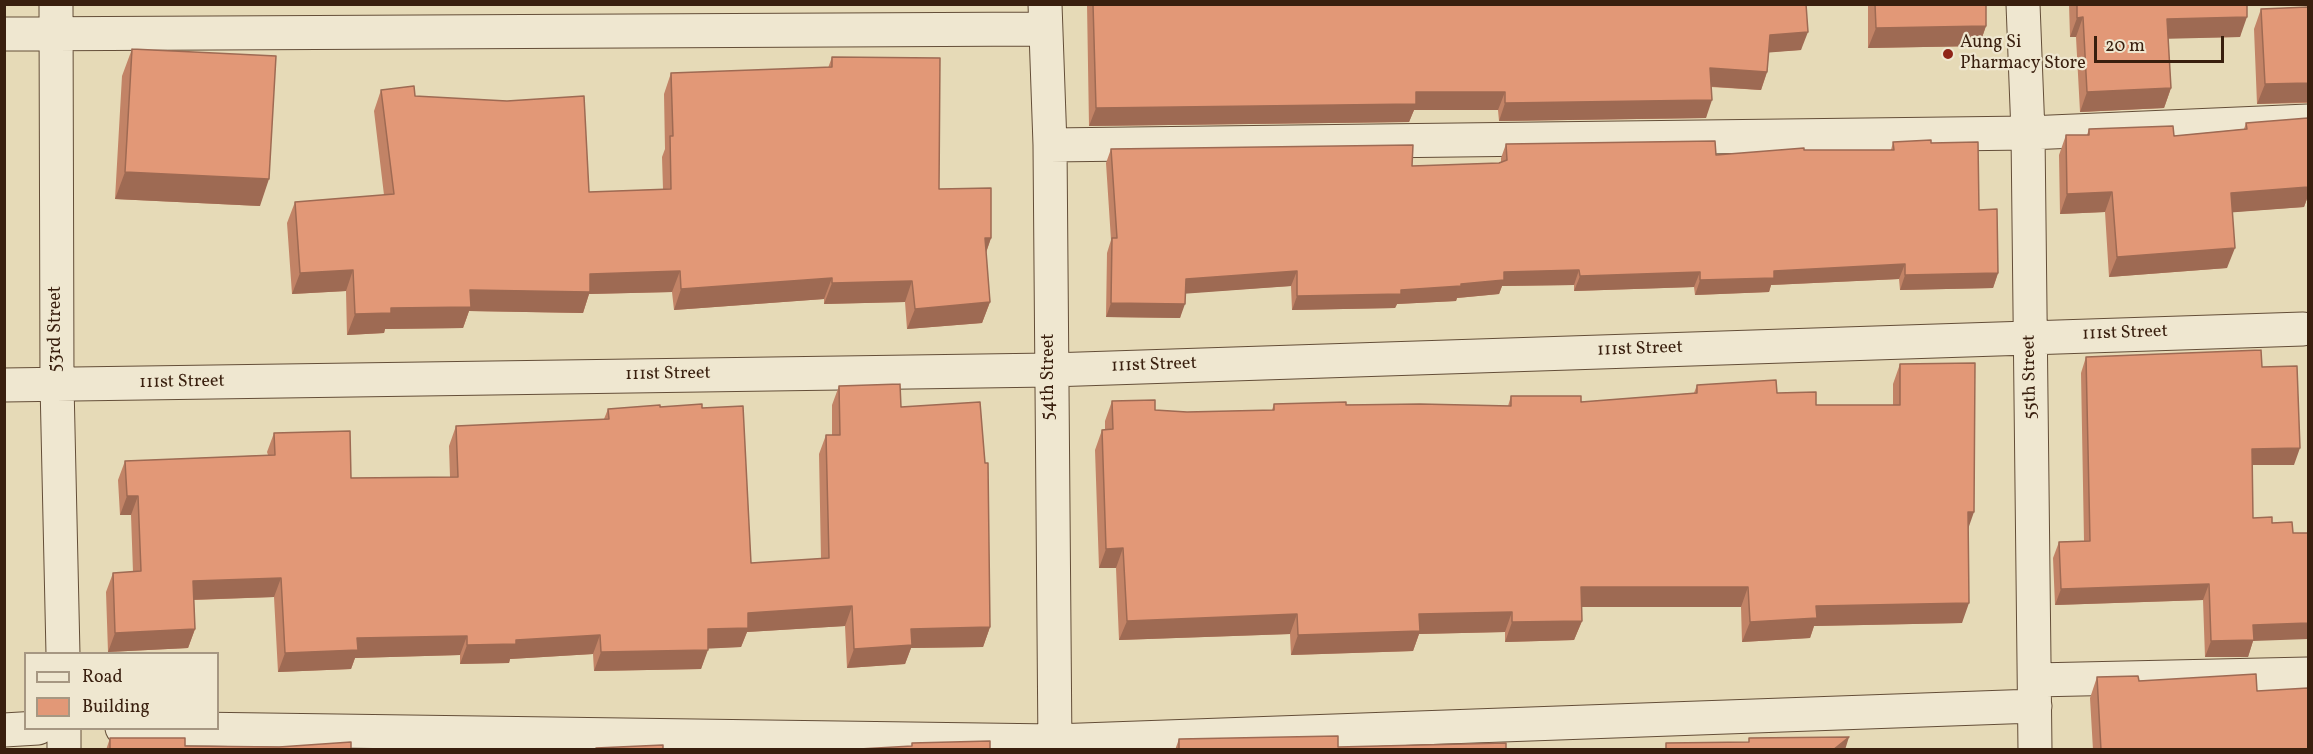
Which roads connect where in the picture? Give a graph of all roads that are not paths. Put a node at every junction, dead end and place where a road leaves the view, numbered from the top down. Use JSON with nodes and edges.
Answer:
{"nodes":[{"id":1,"x":2023,"y":4,"type":"edge"},
{"id":2,"x":1045,"y":17,"type":"edge"},
{"id":3,"x":56,"y":19,"type":"edge"},
{"id":4,"x":4,"y":34,"type":"edge"},
{"id":5,"x":2308,"y":121,"type":"edge"},
{"id":6,"x":2028,"y":133,"type":"junction"},
{"id":7,"x":1050,"y":145,"type":"junction"},
{"id":8,"x":2303,"y":329,"type":"dead end"},
{"id":9,"x":2031,"y":337,"type":"junction"},
{"id":10,"x":1050,"y":370,"type":"junction"},
{"id":11,"x":57,"y":384,"type":"junction"},
{"id":12,"x":4,"y":385,"type":"edge"},
{"id":13,"x":63,"y":652,"type":"edge"},
{"id":14,"x":2308,"y":674,"type":"edge"},
{"id":15,"x":2035,"y":693,"type":"junction"},
{"id":16,"x":24,"y":729,"type":"edge"},
{"id":17,"x":4,"y":730,"type":"edge"},
{"id":18,"x":64,"y":730,"type":"edge"},
{"id":19,"x":180,"y":730,"type":"edge"},
{"id":20,"x":1055,"y":745,"type":"edge"},
{"id":21,"x":64,"y":750,"type":"edge"},
{"id":22,"x":2036,"y":750,"type":"edge"}],
"edges":[{"from":1,"to":6,"type":"street","name":"55th Street"},
{"from":2,"to":3,"type":"street"},
{"from":2,"to":7,"type":"street","name":"54th Street"},
{"from":3,"to":4,"type":"street"},
{"from":3,"to":11,"type":"street","name":"53rd Street"},
{"from":5,"to":6,"type":"street"},
{"from":6,"to":7,"type":"street"},
{"from":6,"to":9,"type":"street","name":"55th Street"},
{"from":7,"to":10,"type":"street","name":"54th Street"},
{"from":8,"to":9,"type":"street","name":"111st Street"},
{"from":9,"to":10,"type":"street","name":"111st Street"},
{"from":9,"to":15,"type":"street","name":"55th Street"},
{"from":10,"to":11,"type":"street","name":"111st Street"},
{"from":10,"to":20,"type":"street","name":"54th Street"},
{"from":11,"to":12,"type":"street","name":"111st Street"},
{"from":11,"to":13,"type":"street","name":"53rd Street"},
{"from":14,"to":15,"type":"street"},
{"from":15,"to":20,"type":"street"},
{"from":15,"to":22,"type":"street","name":"55th Street"},
{"from":16,"to":17,"type":"street"},
{"from":18,"to":21,"type":"street"},
{"from":19,"to":20,"type":"street"}]}
